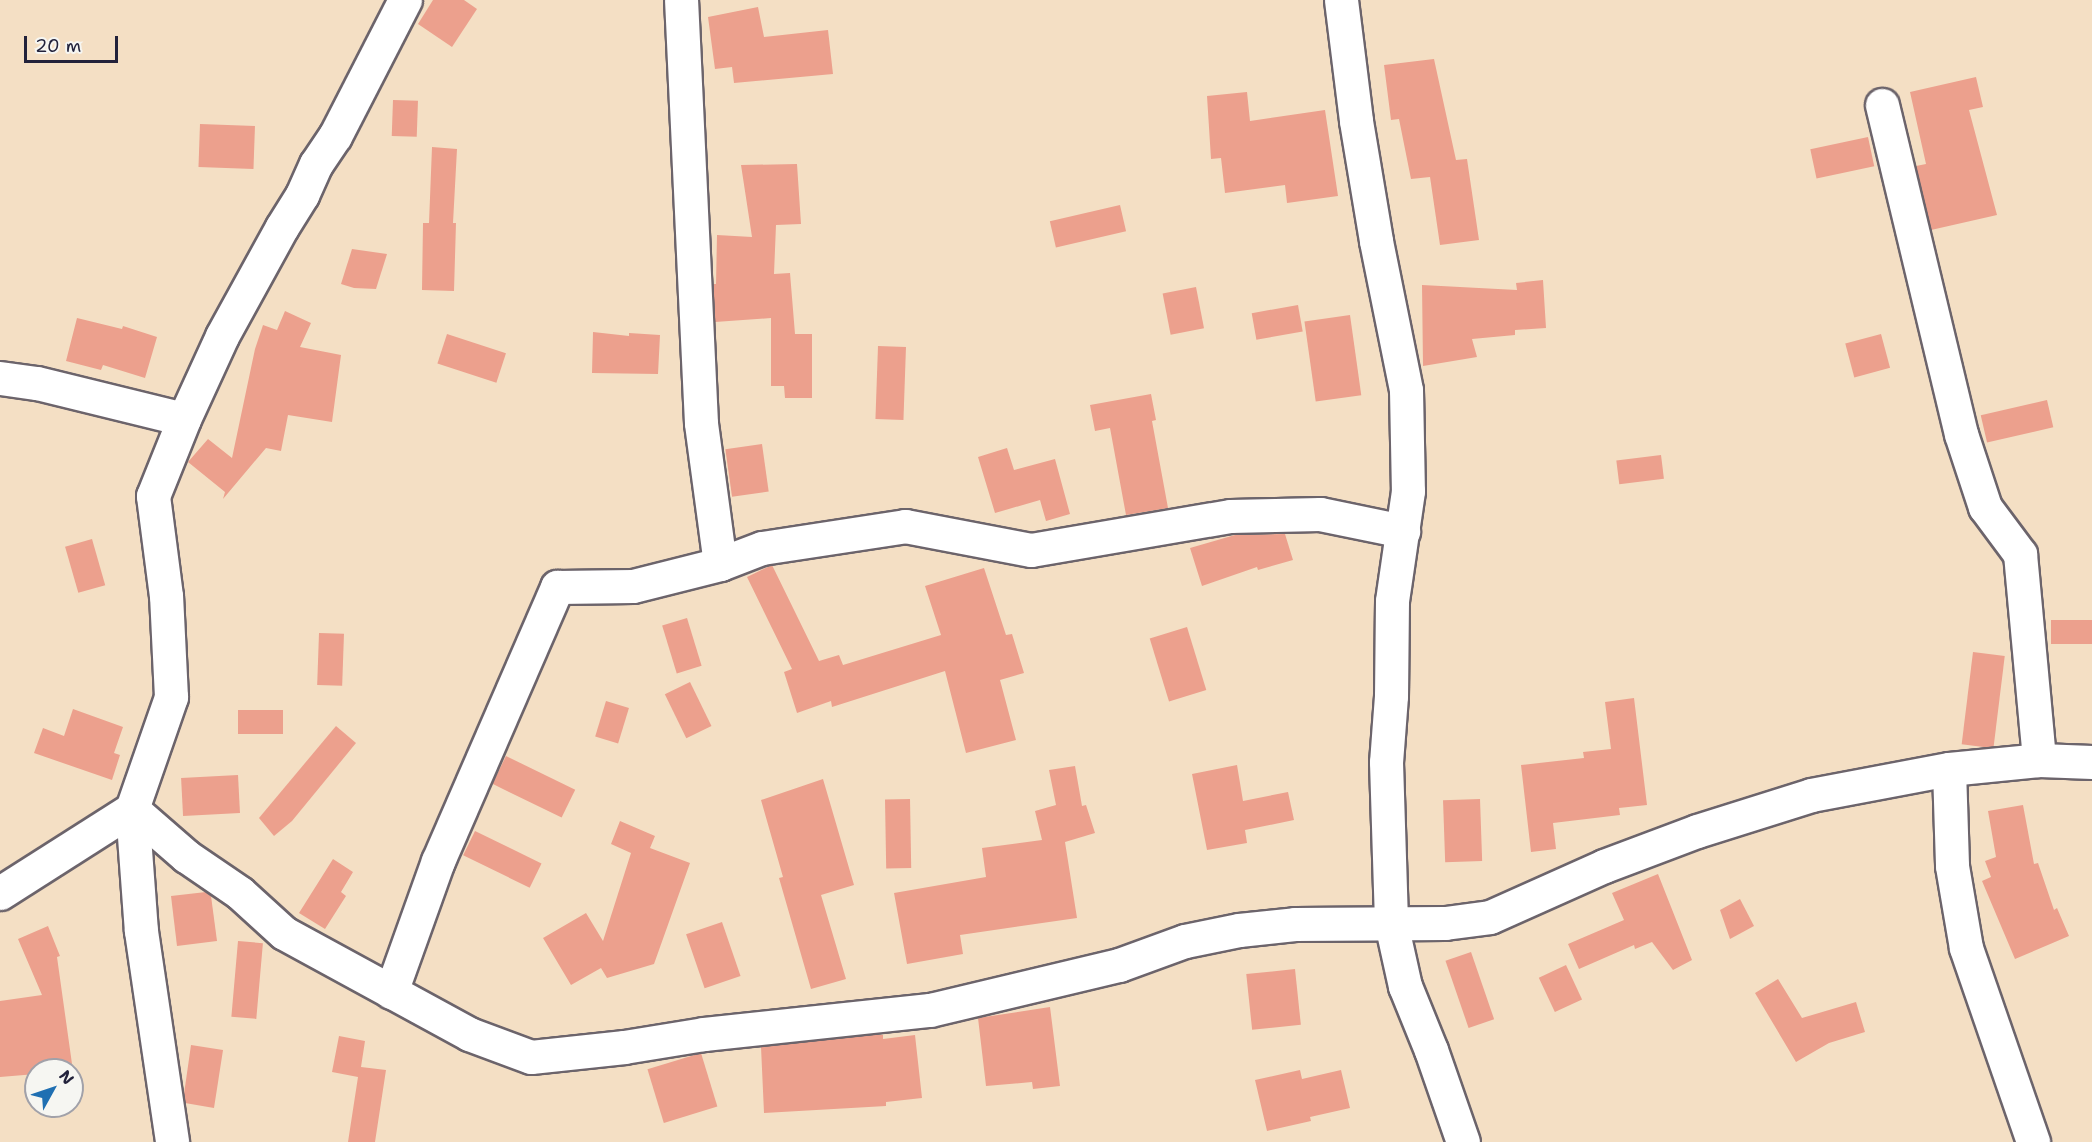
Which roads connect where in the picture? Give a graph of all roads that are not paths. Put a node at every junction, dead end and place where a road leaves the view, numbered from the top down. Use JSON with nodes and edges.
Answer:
{"nodes":[{"id":1,"x":405,"y":0,"type":"edge"},
{"id":2,"x":681,"y":0,"type":"edge"},
{"id":3,"x":1341,"y":0,"type":"edge"},
{"id":4,"x":1882,"y":105,"type":"dead end"},
{"id":5,"x":0,"y":378,"type":"edge"},
{"id":6,"x":184,"y":418,"type":"junction"},
{"id":7,"x":1403,"y":531,"type":"junction"},
{"id":8,"x":720,"y":564,"type":"junction"},
{"id":9,"x":2039,"y":760,"type":"junction"},
{"id":10,"x":2092,"y":762,"type":"edge"},
{"id":11,"x":1949,"y":768,"type":"junction"},
{"id":12,"x":132,"y":809,"type":"junction"},
{"id":13,"x":0,"y":893,"type":"edge"},
{"id":14,"x":1391,"y":923,"type":"junction"},
{"id":15,"x":391,"y":992,"type":"junction"},
{"id":16,"x":172,"y":1142,"type":"edge"},
{"id":17,"x":1463,"y":1142,"type":"edge"},
{"id":18,"x":2033,"y":1142,"type":"edge"}],
"edges":[{"from":1,"to":6,"type":"street"},
{"from":2,"to":8,"type":"street"},
{"from":3,"to":7,"type":"street"},
{"from":4,"to":9,"type":"street"},
{"from":5,"to":6,"type":"street"},
{"from":6,"to":12,"type":"street"},
{"from":7,"to":8,"type":"street"},
{"from":7,"to":14,"type":"street"},
{"from":8,"to":15,"type":"street"},
{"from":9,"to":10,"type":"street"},
{"from":9,"to":11,"type":"street"},
{"from":11,"to":14,"type":"street"},
{"from":11,"to":18,"type":"street"},
{"from":12,"to":13,"type":"street"},
{"from":12,"to":15,"type":"street"},
{"from":12,"to":16,"type":"street"},
{"from":14,"to":15,"type":"street"},
{"from":14,"to":17,"type":"street"}]}
